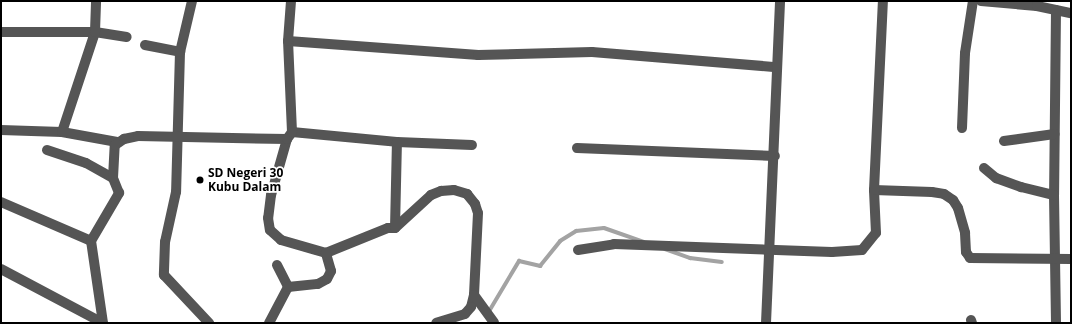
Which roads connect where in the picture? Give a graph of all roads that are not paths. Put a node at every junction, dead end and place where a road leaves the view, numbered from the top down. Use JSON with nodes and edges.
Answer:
{"nodes":[{"id":1,"x":96,"y":1,"type":"edge"},
{"id":2,"x":192,"y":1,"type":"edge"},
{"id":3,"x":291,"y":1,"type":"edge"},
{"id":4,"x":780,"y":1,"type":"edge"},
{"id":5,"x":883,"y":1,"type":"edge"},
{"id":6,"x":973,"y":1,"type":"edge"},
{"id":7,"x":981,"y":1,"type":"edge"},
{"id":8,"x":1056,"y":10,"type":"junction"},
{"id":9,"x":1071,"y":14,"type":"edge"},
{"id":10,"x":1,"y":32,"type":"edge"},
{"id":11,"x":95,"y":32,"type":"junction"},
{"id":12,"x":127,"y":37,"type":"dead end"},
{"id":13,"x":288,"y":41,"type":"junction"},
{"id":14,"x":145,"y":45,"type":"dead end"},
{"id":15,"x":180,"y":52,"type":"junction"},
{"id":16,"x":776,"y":67,"type":"junction"},
{"id":17,"x":962,"y":128,"type":"dead end"},
{"id":18,"x":1,"y":130,"type":"edge"},
{"id":19,"x":62,"y":132,"type":"junction"},
{"id":20,"x":1055,"y":134,"type":"junction"},
{"id":21,"x":290,"y":135,"type":"junction"},
{"id":22,"x":176,"y":136,"type":"junction"},
{"id":23,"x":1004,"y":141,"type":"dead end"},
{"id":24,"x":117,"y":142,"type":"junction"},
{"id":25,"x":397,"y":142,"type":"junction"},
{"id":26,"x":472,"y":145,"type":"dead end"},
{"id":27,"x":577,"y":148,"type":"dead end"},
{"id":28,"x":47,"y":150,"type":"dead end"},
{"id":29,"x":775,"y":156,"type":"junction"},
{"id":30,"x":984,"y":168,"type":"dead end"},
{"id":31,"x":113,"y":178,"type":"junction"},
{"id":32,"x":874,"y":190,"type":"junction"},
{"id":33,"x":1054,"y":195,"type":"junction"},
{"id":34,"x":1,"y":202,"type":"edge"},
{"id":35,"x":395,"y":228,"type":"junction"},
{"id":36,"x":91,"y":241,"type":"junction"},
{"id":37,"x":771,"y":249,"type":"junction"},
{"id":38,"x":578,"y":250,"type":"dead end"},
{"id":39,"x":326,"y":253,"type":"junction"},
{"id":40,"x":1056,"y":259,"type":"junction"},
{"id":41,"x":1071,"y":259,"type":"edge"},
{"id":42,"x":277,"y":265,"type":"dead end"},
{"id":43,"x":1,"y":269,"type":"edge"},
{"id":44,"x":288,"y":287,"type":"junction"},
{"id":45,"x":477,"y":299,"type":"junction"},
{"id":46,"x":103,"y":323,"type":"edge"},
{"id":47,"x":209,"y":323,"type":"edge"},
{"id":48,"x":269,"y":323,"type":"edge"},
{"id":49,"x":436,"y":323,"type":"edge"},
{"id":50,"x":494,"y":323,"type":"edge"},
{"id":51,"x":766,"y":323,"type":"edge"},
{"id":52,"x":1056,"y":323,"type":"edge"}],
"edges":[{"from":1,"to":11,"type":"street"},
{"from":2,"to":15,"type":"street"},
{"from":3,"to":13,"type":"street"},
{"from":4,"to":16,"type":"street"},
{"from":5,"to":32,"type":"street"},
{"from":6,"to":17,"type":"street"},
{"from":7,"to":8,"type":"street"},
{"from":8,"to":9,"type":"street"},
{"from":8,"to":20,"type":"street"},
{"from":10,"to":11,"type":"street"},
{"from":11,"to":12,"type":"street"},
{"from":11,"to":19,"type":"street"},
{"from":13,"to":16,"type":"street"},
{"from":13,"to":21,"type":"street"},
{"from":14,"to":15,"type":"street"},
{"from":15,"to":22,"type":"street"},
{"from":16,"to":29,"type":"street"},
{"from":18,"to":19,"type":"street"},
{"from":19,"to":24,"type":"street"},
{"from":20,"to":23,"type":"street"},
{"from":20,"to":33,"type":"street"},
{"from":21,"to":22,"type":"street"},
{"from":21,"to":25,"type":"street"},
{"from":21,"to":39,"type":"street"},
{"from":22,"to":24,"type":"street"},
{"from":22,"to":47,"type":"street"},
{"from":24,"to":31,"type":"street"},
{"from":25,"to":26,"type":"street"},
{"from":25,"to":35,"type":"street"},
{"from":27,"to":29,"type":"street"},
{"from":28,"to":31,"type":"street"},
{"from":29,"to":37,"type":"street"},
{"from":30,"to":33,"type":"street"},
{"from":31,"to":36,"type":"street"},
{"from":32,"to":37,"type":"street"},
{"from":32,"to":40,"type":"street"},
{"from":33,"to":40,"type":"street"},
{"from":34,"to":36,"type":"street"},
{"from":35,"to":39,"type":"street"},
{"from":35,"to":45,"type":"street"},
{"from":36,"to":46,"type":"street"},
{"from":37,"to":38,"type":"street"},
{"from":37,"to":51,"type":"street"},
{"from":39,"to":44,"type":"street"},
{"from":40,"to":41,"type":"street"},
{"from":40,"to":52,"type":"street"},
{"from":42,"to":44,"type":"street"},
{"from":43,"to":46,"type":"street"},
{"from":44,"to":48,"type":"street"},
{"from":45,"to":49,"type":"street"},
{"from":45,"to":50,"type":"street"}]}
